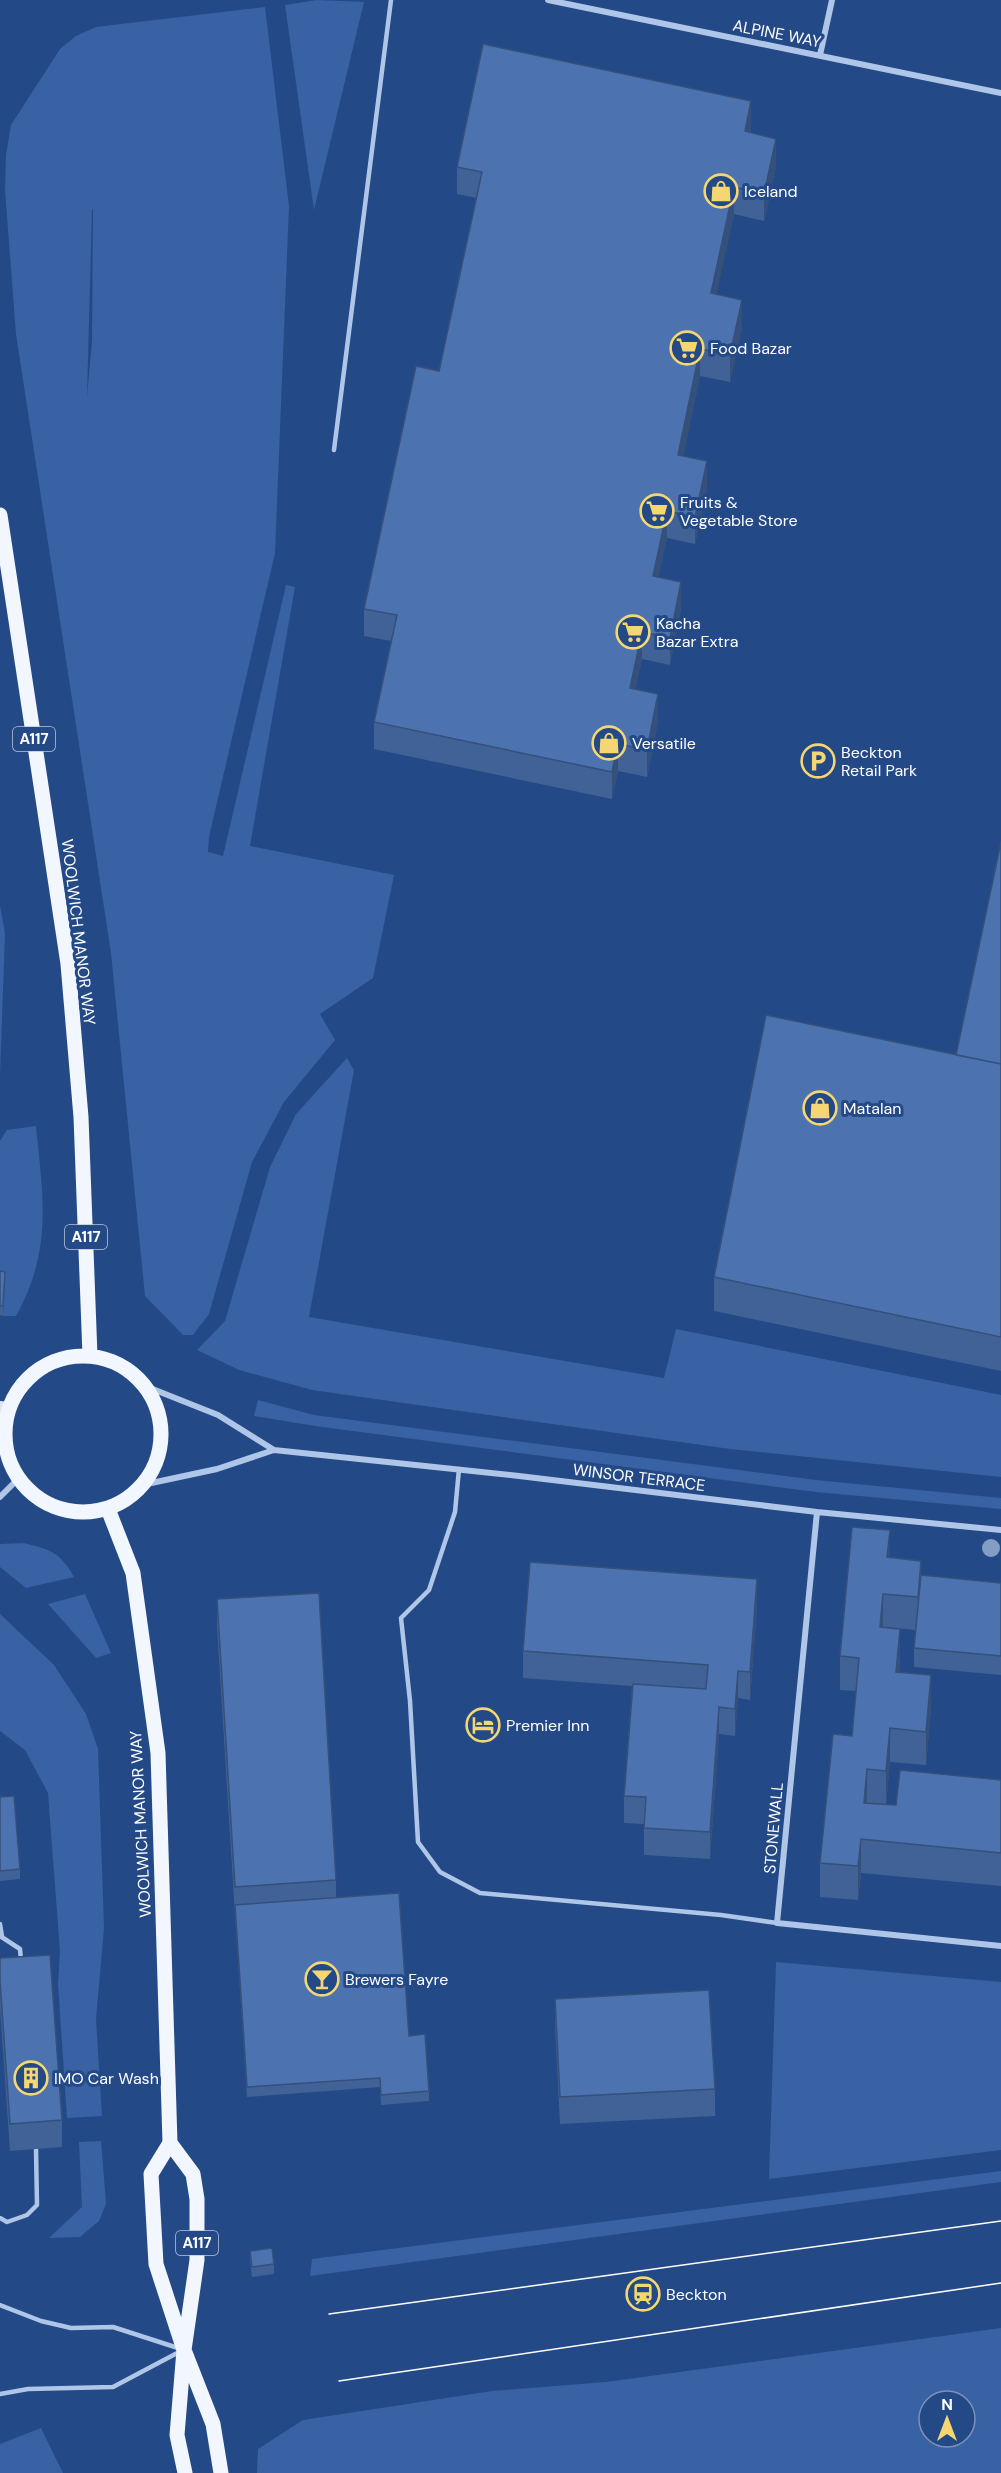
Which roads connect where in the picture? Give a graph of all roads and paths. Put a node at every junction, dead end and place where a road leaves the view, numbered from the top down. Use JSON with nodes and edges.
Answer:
{"nodes":[{"id":1,"x":391,"y":0,"type":"edge"},
{"id":2,"x":548,"y":0,"type":"edge"},
{"id":3,"x":832,"y":0,"type":"edge"},
{"id":4,"x":820,"y":55,"type":"junction"},
{"id":5,"x":1001,"y":93,"type":"edge"},
{"id":6,"x":334,"y":450,"type":"dead end"},
{"id":7,"x":0,"y":515,"type":"edge"},
{"id":8,"x":90,"y":1356,"type":"junction"},
{"id":9,"x":145,"y":1386,"type":"junction"},
{"id":10,"x":4,"y":1407,"type":"edge"},
{"id":11,"x":274,"y":1450,"type":"junction"},
{"id":12,"x":459,"y":1469,"type":"junction"},
{"id":13,"x":18,"y":1479,"type":"junction"},
{"id":14,"x":142,"y":1485,"type":"junction"},
{"id":15,"x":0,"y":1497,"type":"edge"},
{"id":16,"x":108,"y":1509,"type":"junction"},
{"id":17,"x":817,"y":1512,"type":"junction"},
{"id":18,"x":1001,"y":1530,"type":"edge"},
{"id":19,"x":777,"y":1923,"type":"junction"},
{"id":20,"x":0,"y":1924,"type":"edge"},
{"id":21,"x":1,"y":1936,"type":"edge"},
{"id":22,"x":1001,"y":1946,"type":"edge"},
{"id":23,"x":23,"y":1972,"type":"edge"},
{"id":24,"x":170,"y":2143,"type":"junction"},
{"id":25,"x":36,"y":2149,"type":"edge"},
{"id":26,"x":0,"y":2218,"type":"edge"},
{"id":27,"x":0,"y":2305,"type":"edge"},
{"id":28,"x":184,"y":2350,"type":"junction"},
{"id":29,"x":0,"y":2394,"type":"edge"},
{"id":30,"x":185,"y":2473,"type":"edge"},
{"id":31,"x":221,"y":2473,"type":"edge"}],
"edges":[{"from":1,"to":6,"type":"lane"},
{"from":2,"to":4,"type":"street","name":"ALPINE WAY"},
{"from":3,"to":4,"type":"street"},
{"from":4,"to":5,"type":"street","name":"ALPINE WAY"},
{"from":7,"to":8,"type":"main road","name":"WOOLWICH MANOR WAY","number":"A117"},
{"from":8,"to":9,"type":"main road"},
{"from":8,"to":10,"type":"main road"},
{"from":9,"to":11,"type":"street","name":"WINSOR TERRACE"},
{"from":9,"to":14,"type":"main road"},
{"from":10,"to":13,"type":"main road"},
{"from":11,"to":12,"type":"street","name":"WINSOR TERRACE"},
{"from":11,"to":14,"type":"street","name":"WINSOR TERRACE"},
{"from":12,"to":17,"type":"street","name":"WINSOR TERRACE"},
{"from":12,"to":19,"type":"lane"},
{"from":13,"to":15,"type":"street"},
{"from":13,"to":16,"type":"main road"},
{"from":14,"to":16,"type":"main road"},
{"from":16,"to":24,"type":"main road","name":"WOOLWICH MANOR WAY"},
{"from":17,"to":18,"type":"street","name":"WINSOR TERRACE"},
{"from":17,"to":19,"type":"street","name":"STONEWALL"},
{"from":19,"to":22,"type":"street"},
{"from":20,"to":21,"type":"lane"},
{"from":21,"to":23,"type":"lane"},
{"from":24,"to":28,"type":"main road","number":"A117"},
{"from":24,"to":28,"type":"main road","number":"A117"},
{"from":25,"to":26,"type":"lane"},
{"from":27,"to":28,"type":"lane"},
{"from":28,"to":29,"type":"lane"},
{"from":28,"to":30,"type":"main road","number":"A117"},
{"from":28,"to":31,"type":"main road","number":"A117"}]}
